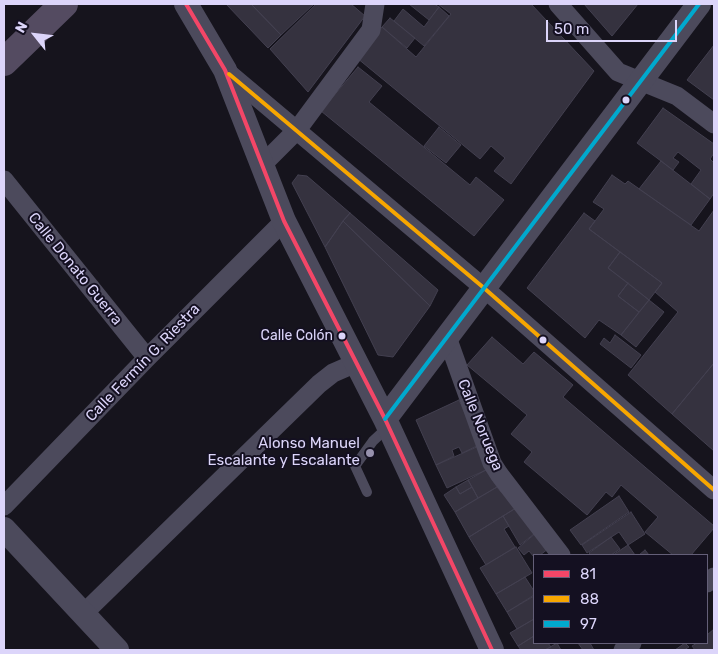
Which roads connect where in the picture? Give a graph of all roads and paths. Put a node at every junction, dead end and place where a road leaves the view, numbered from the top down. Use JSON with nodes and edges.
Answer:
{"nodes":[{"id":1,"x":64,"y":4,"type":"edge"},
{"id":2,"x":186,"y":4,"type":"edge"},
{"id":3,"x":375,"y":4,"type":"edge"},
{"id":4,"x":558,"y":4,"type":"edge"},
{"id":5,"x":699,"y":4,"type":"edge"},
{"id":6,"x":4,"y":62,"type":"edge"},
{"id":7,"x":225,"y":70,"type":"junction"},
{"id":8,"x":640,"y":81,"type":"junction"},
{"id":9,"x":714,"y":124,"type":"edge"},
{"id":10,"x":297,"y":130,"type":"junction"},
{"id":11,"x":262,"y":165,"type":"junction"},
{"id":12,"x":4,"y":180,"type":"edge"},
{"id":13,"x":284,"y":221,"type":"junction"},
{"id":14,"x":484,"y":288,"type":"junction"},
{"id":15,"x":447,"y":337,"type":"junction"},
{"id":16,"x":147,"y":358,"type":"junction"},
{"id":17,"x":356,"y":363,"type":"junction"},
{"id":18,"x":387,"y":422,"type":"junction"},
{"id":19,"x":714,"y":490,"type":"edge"},
{"id":20,"x":367,"y":492,"type":"dead end"},
{"id":21,"x":4,"y":506,"type":"edge"},
{"id":22,"x":4,"y":529,"type":"edge"},
{"id":23,"x":560,"y":554,"type":"edge"},
{"id":24,"x":83,"y":614,"type":"junction"},
{"id":25,"x":117,"y":650,"type":"edge"},
{"id":26,"x":492,"y":650,"type":"edge"}],
"edges":[{"from":1,"to":6,"type":"main road"},
{"from":2,"to":7,"type":"street"},
{"from":3,"to":10,"type":"street"},
{"from":4,"to":8,"type":"street"},
{"from":5,"to":8,"type":"street"},
{"from":7,"to":10,"type":"street"},
{"from":7,"to":11,"type":"street"},
{"from":8,"to":9,"type":"street"},
{"from":8,"to":14,"type":"street"},
{"from":10,"to":11,"type":"street"},
{"from":10,"to":14,"type":"street"},
{"from":11,"to":13,"type":"street"},
{"from":12,"to":16,"type":"street","name":"Calle Donato Guerra"},
{"from":13,"to":16,"type":"street","name":"Calle Fermín G. Riestra"},
{"from":13,"to":17,"type":"street"},
{"from":14,"to":15,"type":"street"},
{"from":14,"to":19,"type":"street"},
{"from":15,"to":18,"type":"street"},
{"from":15,"to":23,"type":"street","name":"Calle Noruega"},
{"from":16,"to":21,"type":"street","name":"Calle Fermín G. Riestra"},
{"from":17,"to":18,"type":"street"},
{"from":17,"to":24,"type":"street"},
{"from":18,"to":20,"type":"lane"},
{"from":18,"to":26,"type":"street"},
{"from":22,"to":24,"type":"street"},
{"from":24,"to":25,"type":"street"}]}
